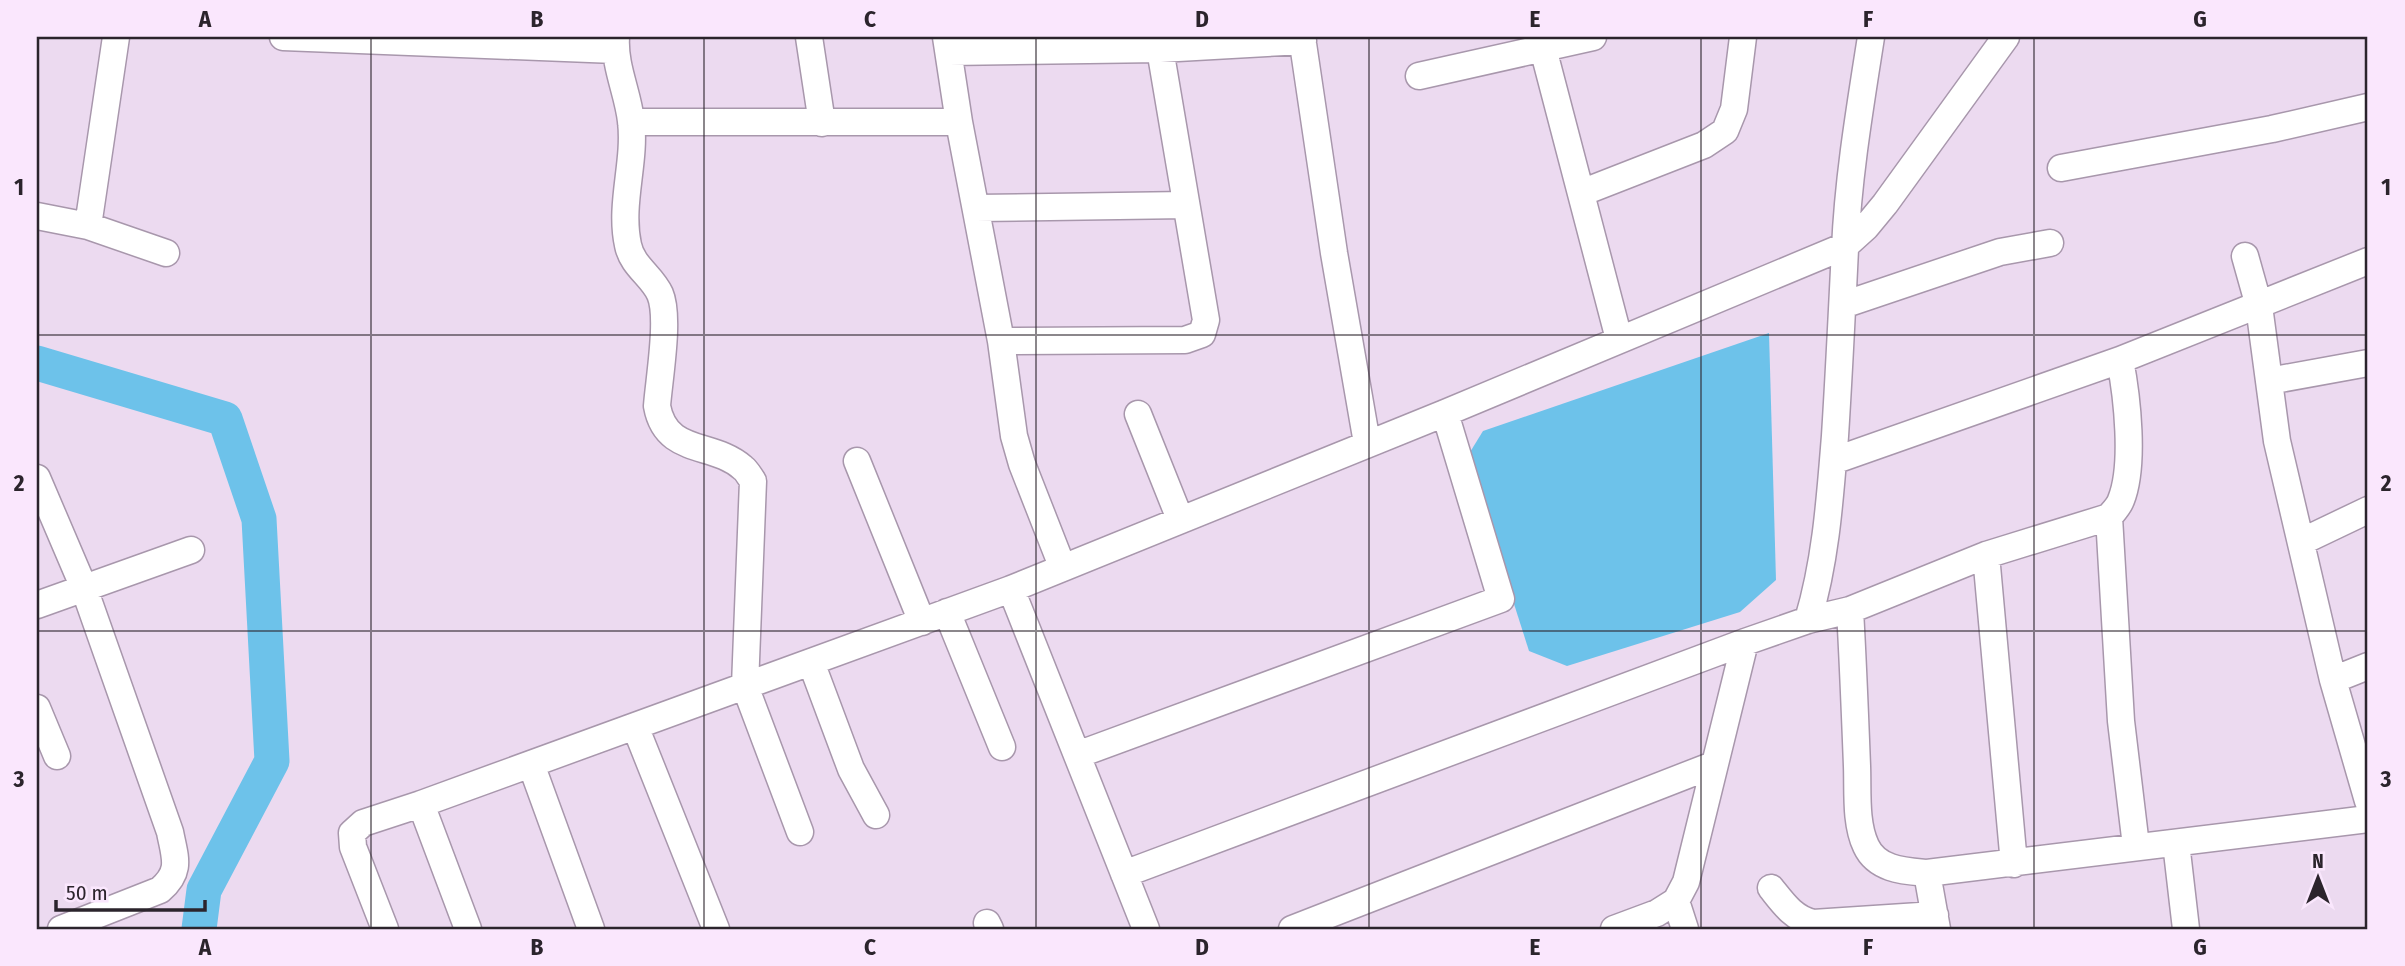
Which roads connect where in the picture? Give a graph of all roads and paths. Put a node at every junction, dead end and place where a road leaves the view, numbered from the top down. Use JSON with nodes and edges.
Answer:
{"nodes":[{"id":1,"x":116,"y":37,"type":"edge"},
{"id":2,"x":283,"y":37,"type":"edge"},
{"id":3,"x":808,"y":37,"type":"edge"},
{"id":4,"x":1593,"y":37,"type":"edge"},
{"id":5,"x":1743,"y":37,"type":"edge"},
{"id":6,"x":1871,"y":37,"type":"edge"},
{"id":7,"x":2006,"y":37,"type":"edge"},
{"id":8,"x":352,"y":38,"type":"edge"},
{"id":9,"x":1302,"y":39,"type":"edge"},
{"id":10,"x":1541,"y":42,"type":"edge"},
{"id":11,"x":615,"y":43,"type":"edge"},
{"id":12,"x":947,"y":45,"type":"edge"},
{"id":13,"x":1160,"y":49,"type":"junction"},
{"id":14,"x":1419,"y":76,"type":"dead end"},
{"id":15,"x":2368,"y":107,"type":"edge"},
{"id":16,"x":631,"y":122,"type":"junction"},
{"id":17,"x":959,"y":122,"type":"junction"},
{"id":18,"x":822,"y":123,"type":"junction"},
{"id":19,"x":2061,"y":168,"type":"dead end"},
{"id":20,"x":1581,"y":193,"type":"junction"},
{"id":21,"x":1186,"y":205,"type":"junction"},
{"id":22,"x":976,"y":208,"type":"junction"},
{"id":23,"x":37,"y":216,"type":"edge"},
{"id":24,"x":88,"y":226,"type":"junction"},
{"id":25,"x":2050,"y":243,"type":"dead end"},
{"id":26,"x":1845,"y":246,"type":"junction"},
{"id":27,"x":166,"y":253,"type":"dead end"},
{"id":28,"x":2245,"y":256,"type":"dead end"},
{"id":29,"x":2368,"y":261,"type":"edge"},
{"id":30,"x":1843,"y":305,"type":"junction"},
{"id":31,"x":2259,"y":306,"type":"junction"},
{"id":32,"x":1619,"y":339,"type":"junction"},
{"id":33,"x":1001,"y":341,"type":"junction"},
{"id":34,"x":2120,"y":360,"type":"junction"},
{"id":35,"x":2368,"y":363,"type":"edge"},
{"id":36,"x":2269,"y":381,"type":"junction"},
{"id":37,"x":1445,"y":413,"type":"junction"},
{"id":38,"x":1138,"y":414,"type":"dead end"},
{"id":39,"x":1367,"y":443,"type":"junction"},
{"id":40,"x":858,"y":461,"type":"dead end"},
{"id":41,"x":1833,"y":461,"type":"junction"},
{"id":42,"x":37,"y":478,"type":"edge"},
{"id":43,"x":2368,"y":510,"type":"edge"},
{"id":44,"x":2109,"y":517,"type":"junction"},
{"id":45,"x":1180,"y":519,"type":"junction"},
{"id":46,"x":2301,"y":542,"type":"junction"},
{"id":47,"x":191,"y":550,"type":"dead end"},
{"id":48,"x":1986,"y":555,"type":"junction"},
{"id":49,"x":1062,"y":566,"type":"junction"},
{"id":50,"x":84,"y":588,"type":"junction"},
{"id":51,"x":1011,"y":589,"type":"junction"},
{"id":52,"x":37,"y":605,"type":"edge"},
{"id":53,"x":1850,"y":610,"type":"junction"},
{"id":54,"x":947,"y":612,"type":"junction"},
{"id":55,"x":1808,"y":620,"type":"junction"},
{"id":56,"x":922,"y":621,"type":"junction"},
{"id":57,"x":1745,"y":642,"type":"junction"},
{"id":58,"x":811,"y":662,"type":"junction"},
{"id":59,"x":2368,"y":666,"type":"edge"},
{"id":60,"x":2333,"y":680,"type":"junction"},
{"id":61,"x":745,"y":686,"type":"junction"},
{"id":62,"x":37,"y":708,"type":"edge"},
{"id":63,"x":635,"y":726,"type":"junction"},
{"id":64,"x":1002,"y":747,"type":"dead end"},
{"id":65,"x":1077,"y":755,"type":"junction"},
{"id":66,"x":57,"y":756,"type":"dead end"},
{"id":67,"x":531,"y":764,"type":"junction"},
{"id":68,"x":1713,"y":765,"type":"junction"},
{"id":69,"x":2368,"y":801,"type":"edge"},
{"id":70,"x":421,"y":804,"type":"junction"},
{"id":71,"x":876,"y":815,"type":"dead end"},
{"id":72,"x":2368,"y":820,"type":"edge"},
{"id":73,"x":800,"y":832,"type":"dead end"},
{"id":74,"x":2176,"y":843,"type":"junction"},
{"id":75,"x":2136,"y":846,"type":"junction"},
{"id":76,"x":2014,"y":864,"type":"junction"},
{"id":77,"x":1927,"y":873,"type":"junction"},
{"id":78,"x":1124,"y":874,"type":"junction"},
{"id":79,"x":1771,"y":888,"type":"dead end"},
{"id":80,"x":1676,"y":901,"type":"junction"},
{"id":81,"x":116,"y":919,"type":"edge"},
{"id":82,"x":1936,"y":922,"type":"edge"},
{"id":83,"x":711,"y":928,"type":"edge"},
{"id":84,"x":61,"y":929,"type":"edge"},
{"id":85,"x":385,"y":929,"type":"edge"},
{"id":86,"x":468,"y":929,"type":"edge"},
{"id":87,"x":591,"y":929,"type":"edge"},
{"id":88,"x":1146,"y":929,"type":"edge"},
{"id":89,"x":1292,"y":929,"type":"edge"},
{"id":90,"x":1614,"y":929,"type":"edge"},
{"id":91,"x":1685,"y":929,"type":"edge"},
{"id":92,"x":2186,"y":929,"type":"edge"}],
"edges":[{"from":1,"to":24,"type":"street"},
{"from":2,"to":8,"type":"street"},
{"from":3,"to":18,"type":"street"},
{"from":4,"to":10,"type":"street"},
{"from":5,"to":20,"type":"street"},
{"from":6,"to":26,"type":"street"},
{"from":7,"to":26,"type":"street"},
{"from":8,"to":11,"type":"street"},
{"from":9,"to":13,"type":"street"},
{"from":9,"to":39,"type":"street"},
{"from":10,"to":14,"type":"street"},
{"from":10,"to":20,"type":"street"},
{"from":11,"to":16,"type":"street"},
{"from":12,"to":13,"type":"street"},
{"from":12,"to":17,"type":"street"},
{"from":13,"to":21,"type":"street"},
{"from":15,"to":19,"type":"street"},
{"from":16,"to":18,"type":"street"},
{"from":16,"to":61,"type":"street"},
{"from":17,"to":18,"type":"street"},
{"from":17,"to":22,"type":"street"},
{"from":20,"to":32,"type":"street"},
{"from":21,"to":22,"type":"street"},
{"from":21,"to":33,"type":"street"},
{"from":22,"to":33,"type":"street"},
{"from":23,"to":24,"type":"street"},
{"from":24,"to":27,"type":"street"},
{"from":25,"to":30,"type":"street"},
{"from":26,"to":30,"type":"street"},
{"from":26,"to":32,"type":"street"},
{"from":28,"to":31,"type":"street"},
{"from":29,"to":31,"type":"street"},
{"from":30,"to":41,"type":"street"},
{"from":31,"to":34,"type":"street"},
{"from":31,"to":36,"type":"street"},
{"from":32,"to":37,"type":"street"},
{"from":33,"to":49,"type":"street"},
{"from":34,"to":41,"type":"street"},
{"from":34,"to":44,"type":"street"},
{"from":35,"to":36,"type":"street"},
{"from":36,"to":46,"type":"street"},
{"from":37,"to":39,"type":"street"},
{"from":37,"to":65,"type":"street"},
{"from":38,"to":45,"type":"street"},
{"from":39,"to":45,"type":"street"},
{"from":40,"to":56,"type":"street"},
{"from":41,"to":55,"type":"street"},
{"from":42,"to":50,"type":"street"},
{"from":43,"to":46,"type":"street"},
{"from":44,"to":48,"type":"street"},
{"from":44,"to":75,"type":"street"},
{"from":45,"to":49,"type":"street"},
{"from":46,"to":60,"type":"street"},
{"from":47,"to":50,"type":"street"},
{"from":48,"to":53,"type":"street"},
{"from":48,"to":76,"type":"street"},
{"from":49,"to":51,"type":"street"},
{"from":50,"to":52,"type":"street"},
{"from":50,"to":81,"type":"street"},
{"from":51,"to":54,"type":"street"},
{"from":51,"to":65,"type":"street"},
{"from":53,"to":55,"type":"street"},
{"from":53,"to":77,"type":"street"},
{"from":54,"to":56,"type":"street"},
{"from":54,"to":64,"type":"street"},
{"from":55,"to":57,"type":"street"},
{"from":56,"to":58,"type":"street"},
{"from":57,"to":68,"type":"street"},
{"from":57,"to":78,"type":"street"},
{"from":58,"to":61,"type":"street"},
{"from":58,"to":71,"type":"street"},
{"from":59,"to":60,"type":"street"},
{"from":60,"to":69,"type":"street"},
{"from":61,"to":63,"type":"street"},
{"from":61,"to":73,"type":"street"},
{"from":62,"to":66,"type":"street"},
{"from":63,"to":67,"type":"street"},
{"from":63,"to":83,"type":"street"},
{"from":65,"to":78,"type":"street"},
{"from":67,"to":70,"type":"street"},
{"from":67,"to":87,"type":"street"},
{"from":68,"to":80,"type":"street"},
{"from":68,"to":89,"type":"street"},
{"from":70,"to":85,"type":"street"},
{"from":70,"to":86,"type":"street"},
{"from":72,"to":74,"type":"street"},
{"from":74,"to":75,"type":"street"},
{"from":74,"to":92,"type":"street"},
{"from":75,"to":76,"type":"street"},
{"from":76,"to":77,"type":"street"},
{"from":77,"to":82,"type":"street"},
{"from":78,"to":88,"type":"street"},
{"from":79,"to":82,"type":"street"},
{"from":80,"to":90,"type":"street"},
{"from":80,"to":91,"type":"street"},
{"from":81,"to":84,"type":"street"}]}
